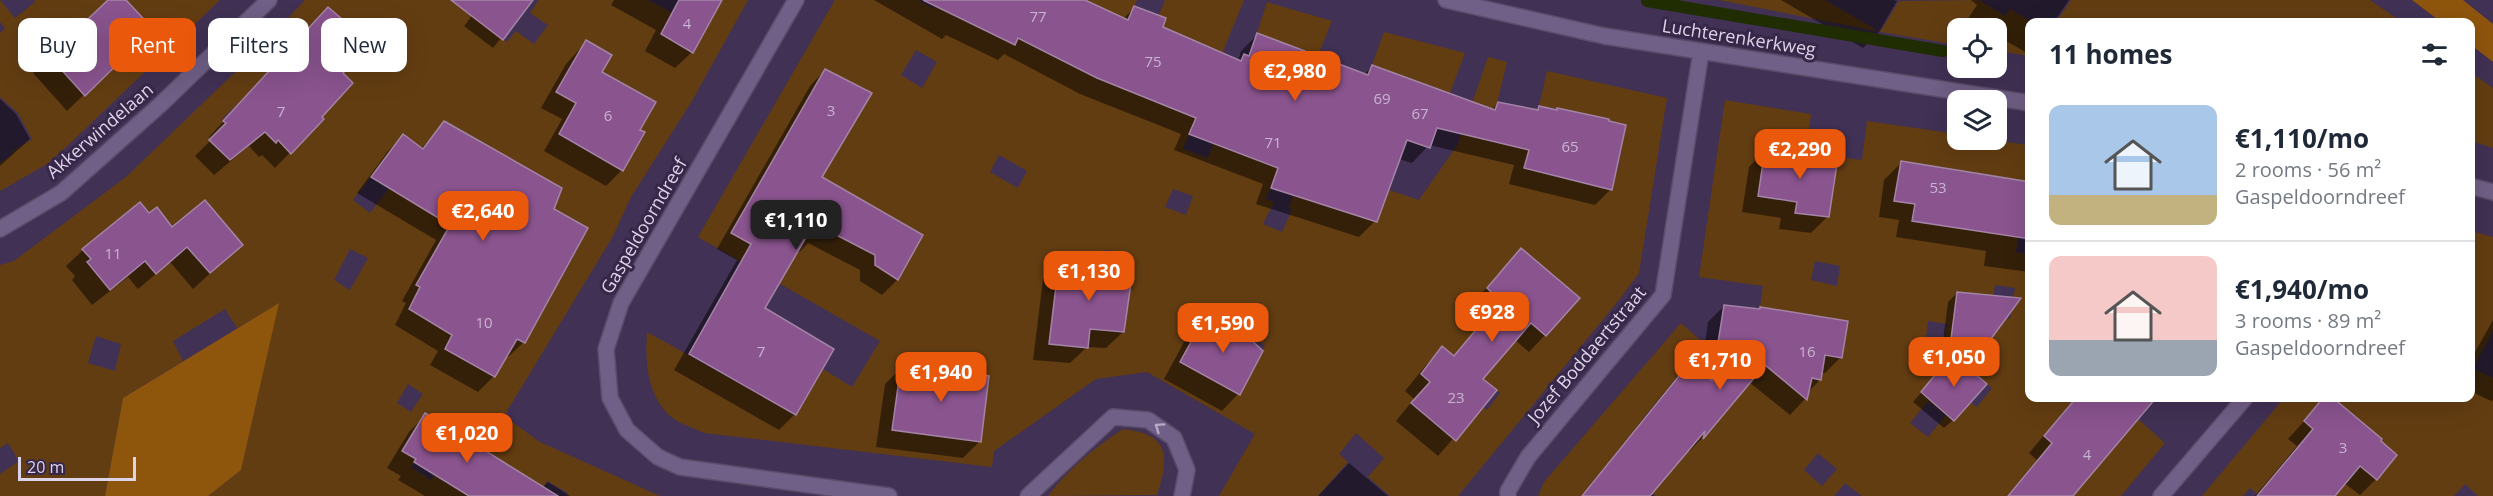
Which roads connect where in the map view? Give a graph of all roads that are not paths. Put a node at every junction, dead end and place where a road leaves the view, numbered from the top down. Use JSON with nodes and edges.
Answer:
{"nodes":[{"id":1,"x":269,"y":0,"type":"edge"},
{"id":2,"x":796,"y":0,"type":"edge"},
{"id":3,"x":1446,"y":0,"type":"edge"},
{"id":4,"x":1701,"y":52,"type":"junction"},
{"id":5,"x":2025,"y":102,"type":"edge"},
{"id":6,"x":2475,"y":187,"type":"edge"},
{"id":7,"x":2493,"y":192,"type":"edge"},
{"id":8,"x":0,"y":229,"type":"edge"},
{"id":9,"x":2242,"y":402,"type":"edge"},
{"id":10,"x":889,"y":496,"type":"edge"},
{"id":11,"x":1028,"y":496,"type":"edge"},
{"id":12,"x":1182,"y":496,"type":"edge"},
{"id":13,"x":1508,"y":496,"type":"edge"},
{"id":14,"x":2161,"y":496,"type":"edge"}],
"edges":[{"from":1,"to":8,"type":"street","name":"Akkerwindelaan"},
{"from":2,"to":10,"type":"street","name":"Gaspeldoorndreef"},
{"from":3,"to":4,"type":"street","name":"Luchterenkerkweg"},
{"from":4,"to":5,"type":"street","name":"Luchterenkerkweg"},
{"from":4,"to":13,"type":"street","name":"Jozef Boddaertstraat"},
{"from":6,"to":7,"type":"street"},
{"from":9,"to":14,"type":"street"},
{"from":12,"to":11,"type":"street","one_way":true}]}
